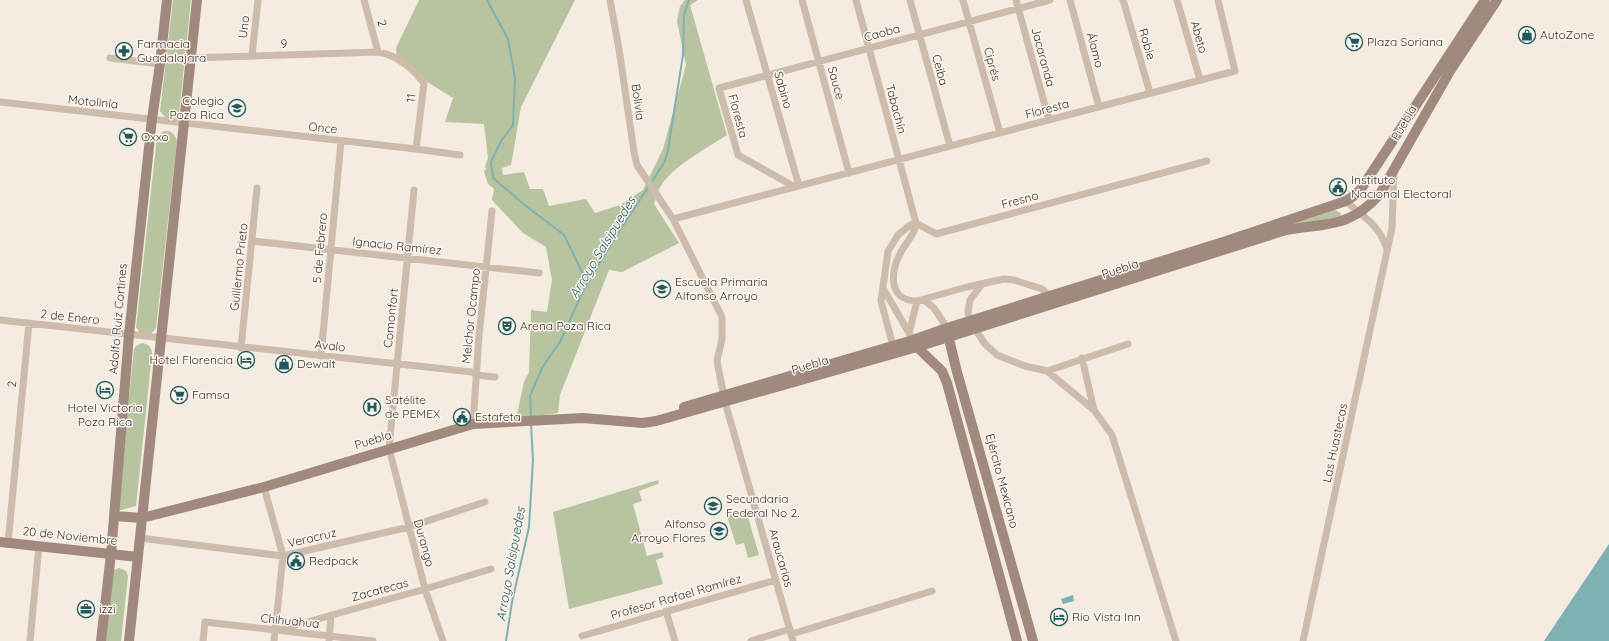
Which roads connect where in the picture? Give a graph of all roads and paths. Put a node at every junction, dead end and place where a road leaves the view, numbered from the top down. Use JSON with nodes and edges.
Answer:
{"nodes":[{"id":1,"x":167,"y":0,"type":"edge"},
{"id":2,"x":197,"y":0,"type":"edge"},
{"id":3,"x":258,"y":0,"type":"edge"},
{"id":4,"x":364,"y":0,"type":"edge"},
{"id":5,"x":610,"y":0,"type":"edge"},
{"id":6,"x":746,"y":0,"type":"edge"},
{"id":7,"x":802,"y":0,"type":"edge"},
{"id":8,"x":856,"y":0,"type":"edge"},
{"id":9,"x":910,"y":0,"type":"edge"},
{"id":10,"x":963,"y":0,"type":"edge"},
{"id":11,"x":1016,"y":0,"type":"edge"},
{"id":12,"x":1050,"y":0,"type":"edge"},
{"id":13,"x":1070,"y":0,"type":"edge"},
{"id":14,"x":1123,"y":0,"type":"edge"},
{"id":15,"x":1177,"y":0,"type":"edge"},
{"id":16,"x":1218,"y":0,"type":"edge"},
{"id":17,"x":1484,"y":0,"type":"edge"},
{"id":18,"x":1497,"y":0,"type":"edge"},
{"id":19,"x":1018,"y":9,"type":"junction"},
{"id":20,"x":969,"y":22,"type":"junction"},
{"id":21,"x":919,"y":35,"type":"junction"},
{"id":22,"x":868,"y":48,"type":"junction"},
{"id":23,"x":378,"y":52,"type":"junction"},
{"id":24,"x":252,"y":56,"type":"junction"},
{"id":25,"x":110,"y":58,"type":"dead end"},
{"id":26,"x":191,"y":58,"type":"junction"},
{"id":27,"x":819,"y":62,"type":"junction"},
{"id":28,"x":160,"y":64,"type":"junction"},
{"id":29,"x":768,"y":75,"type":"junction"},
{"id":30,"x":1200,"y":80,"type":"junction"},
{"id":31,"x":719,"y":88,"type":"joint"},
{"id":32,"x":1150,"y":93,"type":"junction"},
{"id":33,"x":0,"y":102,"type":"edge"},
{"id":34,"x":1099,"y":106,"type":"junction"},
{"id":35,"x":152,"y":120,"type":"junction"},
{"id":36,"x":1048,"y":120,"type":"junction"},
{"id":37,"x":184,"y":123,"type":"junction"},
{"id":38,"x":1000,"y":133,"type":"junction"},
{"id":39,"x":341,"y":141,"type":"junction"},
{"id":40,"x":950,"y":146,"type":"junction"},
{"id":41,"x":416,"y":149,"type":"junction"},
{"id":42,"x":460,"y":155,"type":"dead end"},
{"id":43,"x":898,"y":160,"type":"junction"},
{"id":44,"x":1207,"y":161,"type":"dead end"},
{"id":45,"x":1394,"y":167,"type":"junction"},
{"id":46,"x":849,"y":173,"type":"junction"},
{"id":47,"x":797,"y":187,"type":"junction"},
{"id":48,"x":258,"y":188,"type":"dead end"},
{"id":49,"x":414,"y":190,"type":"dead end"},
{"id":50,"x":1346,"y":201,"type":"junction"},
{"id":51,"x":492,"y":211,"type":"dead end"},
{"id":52,"x":1358,"y":213,"type":"junction"},
{"id":53,"x":673,"y":219,"type":"junction"},
{"id":54,"x":916,"y":223,"type":"junction"},
{"id":55,"x":253,"y":242,"type":"junction"},
{"id":56,"x":331,"y":250,"type":"junction"},
{"id":57,"x":1387,"y":250,"type":"junction"},
{"id":58,"x":408,"y":259,"type":"junction"},
{"id":59,"x":486,"y":267,"type":"junction"},
{"id":60,"x":539,"y":273,"type":"dead end"},
{"id":61,"x":982,"y":284,"type":"junction"},
{"id":62,"x":883,"y":288,"type":"junction"},
{"id":63,"x":920,"y":300,"type":"junction"},
{"id":64,"x":1052,"y":300,"type":"junction"},
{"id":65,"x":0,"y":320,"type":"edge"},
{"id":66,"x":29,"y":324,"type":"junction"},
{"id":67,"x":972,"y":325,"type":"junction"},
{"id":68,"x":948,"y":332,"type":"junction"},
{"id":69,"x":129,"y":335,"type":"junction"},
{"id":70,"x":161,"y":339,"type":"junction"},
{"id":71,"x":913,"y":340,"type":"junction"},
{"id":72,"x":1128,"y":344,"type":"dead end"},
{"id":73,"x":894,"y":346,"type":"junction"},
{"id":74,"x":241,"y":348,"type":"junction"},
{"id":75,"x":321,"y":356,"type":"junction"},
{"id":76,"x":1082,"y":358,"type":"junction"},
{"id":77,"x":398,"y":364,"type":"junction"},
{"id":78,"x":942,"y":371,"type":"junction"},
{"id":79,"x":1047,"y":371,"type":"junction"},
{"id":80,"x":957,"y":372,"type":"junction"},
{"id":81,"x":476,"y":375,"type":"junction"},
{"id":82,"x":495,"y":377,"type":"dead end"},
{"id":83,"x":724,"y":398,"type":"junction"},
{"id":84,"x":1094,"y":410,"type":"junction"},
{"id":85,"x":478,"y":423,"type":"junction"},
{"id":86,"x":389,"y":448,"type":"junction"},
{"id":87,"x":264,"y":487,"type":"junction"},
{"id":88,"x":485,"y":502,"type":"dead end"},
{"id":89,"x":115,"y":516,"type":"junction"},
{"id":90,"x":142,"y":518,"type":"junction"},
{"id":91,"x":409,"y":527,"type":"junction"},
{"id":92,"x":140,"y":538,"type":"junction"},
{"id":93,"x":4,"y":542,"type":"edge"},
{"id":94,"x":1006,"y":543,"type":"junction"},
{"id":95,"x":39,"y":546,"type":"junction"},
{"id":96,"x":992,"y":547,"type":"junction"},
{"id":97,"x":112,"y":554,"type":"junction"},
{"id":98,"x":283,"y":556,"type":"junction"},
{"id":99,"x":138,"y":557,"type":"junction"},
{"id":100,"x":491,"y":569,"type":"dead end"},
{"id":101,"x":776,"y":580,"type":"junction"},
{"id":102,"x":425,"y":589,"type":"junction"},
{"id":103,"x":932,"y":591,"type":"dead end"},
{"id":104,"x":666,"y":612,"type":"junction"},
{"id":105,"x":331,"y":615,"type":"junction"},
{"id":106,"x":275,"y":631,"type":"junction"},
{"id":107,"x":792,"y":635,"type":"edge"},
{"id":108,"x":582,"y":636,"type":"dead end"},
{"id":109,"x":329,"y":639,"type":"edge"},
{"id":110,"x":30,"y":641,"type":"edge"},
{"id":111,"x":101,"y":641,"type":"edge"},
{"id":112,"x":130,"y":641,"type":"edge"},
{"id":113,"x":203,"y":641,"type":"edge"},
{"id":114,"x":274,"y":641,"type":"edge"},
{"id":115,"x":373,"y":641,"type":"edge"},
{"id":116,"x":443,"y":641,"type":"edge"},
{"id":117,"x":675,"y":641,"type":"edge"},
{"id":118,"x":752,"y":641,"type":"edge"},
{"id":119,"x":1017,"y":641,"type":"edge"},
{"id":120,"x":1033,"y":641,"type":"edge"},
{"id":121,"x":1176,"y":641,"type":"edge"},
{"id":122,"x":1303,"y":641,"type":"edge"}],
"edges":[{"from":1,"to":28,"type":"main road","name":"Adolfo Ruiz Cortines"},
{"from":2,"to":26,"type":"main road"},
{"from":3,"to":24,"type":"street","name":"Uno"},
{"from":4,"to":23,"type":"street","name":"2"},
{"from":5,"to":53,"type":"street","name":"Bolivia"},
{"from":6,"to":29,"type":"street","name":"Sabino"},
{"from":7,"to":27,"type":"street","name":"Sauce"},
{"from":8,"to":22,"type":"street","name":"Tabachín"},
{"from":9,"to":21,"type":"street","name":"Ceiba"},
{"from":10,"to":20,"type":"street","name":"Ciprés"},
{"from":11,"to":19,"type":"street","name":"Jacaranda"},
{"from":12,"to":19,"type":"street","name":"Caoba"},
{"from":13,"to":34,"type":"street","name":"Álamo"},
{"from":14,"to":32,"type":"street","name":"Roble"},
{"from":15,"to":30,"type":"street","name":"Abeto"},
{"from":16,"to":30,"type":"street","name":"Floresta"},
{"from":17,"to":50,"type":"main road","name":"Puebla"},
{"from":18,"to":45,"type":"main road","name":"Puebla"},
{"from":19,"to":20,"type":"street","name":"Caoba"},
{"from":19,"to":36,"type":"street","name":"Jacaranda"},
{"from":20,"to":21,"type":"street","name":"Caoba"},
{"from":20,"to":38,"type":"street","name":"Ciprés"},
{"from":21,"to":22,"type":"street","name":"Caoba"},
{"from":21,"to":40,"type":"street","name":"Ceiba"},
{"from":22,"to":27,"type":"street","name":"Caoba"},
{"from":22,"to":43,"type":"street","name":"Tabachín"},
{"from":23,"to":24,"type":"street","name":"9"},
{"from":23,"to":41,"type":"street","name":"11"},
{"from":24,"to":26,"type":"street","name":"9"},
{"from":25,"to":28,"type":"street"},
{"from":26,"to":37,"type":"main road"},
{"from":27,"to":29,"type":"street","name":"Caoba"},
{"from":27,"to":46,"type":"street","name":"Sauce"},
{"from":28,"to":35,"type":"main road","name":"Adolfo Ruiz Cortines"},
{"from":29,"to":31,"type":"street","name":"Caoba"},
{"from":29,"to":47,"type":"street","name":"Sabino"},
{"from":30,"to":32,"type":"street","name":"Floresta"},
{"from":31,"to":47,"type":"street","name":"Floresta"},
{"from":32,"to":34,"type":"street","name":"Floresta"},
{"from":33,"to":35,"type":"street","name":"Motolinía"},
{"from":34,"to":36,"type":"street","name":"Floresta"},
{"from":35,"to":37,"type":"street","name":"Motolinía"},
{"from":35,"to":69,"type":"main road","name":"Adolfo Ruiz Cortines"},
{"from":36,"to":38,"type":"street","name":"Floresta"},
{"from":37,"to":39,"type":"street","name":"Once"},
{"from":37,"to":70,"type":"main road"},
{"from":38,"to":40,"type":"street","name":"Floresta"},
{"from":39,"to":41,"type":"street","name":"Once"},
{"from":39,"to":56,"type":"street","name":"5 de Febrero"},
{"from":40,"to":43,"type":"street","name":"Floresta"},
{"from":41,"to":42,"type":"street","name":"Once"},
{"from":43,"to":46,"type":"street","name":"Floresta"},
{"from":43,"to":54,"type":"street","name":"Tabachín"},
{"from":44,"to":54,"type":"street","name":"Fresno"},
{"from":45,"to":52,"type":"main road","name":"Puebla"},
{"from":45,"to":57,"type":"street","name":"Las Huastecas"},
{"from":46,"to":47,"type":"street","name":"Floresta"},
{"from":47,"to":53,"type":"street","name":"Floresta"},
{"from":48,"to":55,"type":"street","name":"Guillermo Prieto"},
{"from":49,"to":58,"type":"street","name":"Comonfort"},
{"from":50,"to":52,"type":"street"},
{"from":50,"to":64,"type":"main road","name":"Puebla"},
{"from":51,"to":59,"type":"street","name":"Melchor Ocampo"},
{"from":52,"to":57,"type":"street"},
{"from":52,"to":64,"type":"main road","name":"Puebla"},
{"from":53,"to":83,"type":"street","name":"Araucarias"},
{"from":54,"to":62,"type":"street"},
{"from":54,"to":63,"type":"street"},
{"from":55,"to":56,"type":"street","name":"Ignacio Ramírez"},
{"from":55,"to":74,"type":"street","name":"Guillermo Prieto"},
{"from":56,"to":58,"type":"street","name":"Ignacio Ramírez"},
{"from":56,"to":75,"type":"street","name":"5 de Febrero"},
{"from":57,"to":122,"type":"street","name":"Las Huastecas"},
{"from":58,"to":59,"type":"street","name":"Ignacio Ramírez"},
{"from":58,"to":77,"type":"street","name":"Comonfort"},
{"from":59,"to":60,"type":"street","name":"Ignacio Ramírez"},
{"from":59,"to":81,"type":"street","name":"Melchor Ocampo"},
{"from":61,"to":63,"type":"street"},
{"from":61,"to":64,"type":"street"},
{"from":61,"to":67,"type":"street"},
{"from":62,"to":71,"type":"street"},
{"from":62,"to":73,"type":"street"},
{"from":63,"to":68,"type":"street"},
{"from":63,"to":71,"type":"street"},
{"from":64,"to":67,"type":"main road","name":"Puebla"},
{"from":65,"to":66,"type":"street","name":"2 de Enero"},
{"from":66,"to":69,"type":"street","name":"2 de Enero"},
{"from":66,"to":93,"type":"street","name":"2"},
{"from":67,"to":68,"type":"main road","name":"Puebla"},
{"from":67,"to":79,"type":"street"},
{"from":68,"to":71,"type":"main road","name":"Puebla"},
{"from":68,"to":80,"type":"main road","name":"Ejército Mexicano"},
{"from":69,"to":70,"type":"street","name":"2 de Enero"},
{"from":69,"to":89,"type":"main road","name":"Adolfo Ruiz Cortines"},
{"from":70,"to":74,"type":"street","name":"Avalo"},
{"from":70,"to":90,"type":"main road"},
{"from":71,"to":73,"type":"main road","name":"Puebla"},
{"from":71,"to":78,"type":"main road"},
{"from":71,"to":83,"type":"main road","name":"Puebla"},
{"from":72,"to":76,"type":"street"},
{"from":73,"to":83,"type":"main road","name":"Puebla"},
{"from":74,"to":75,"type":"street","name":"Avalo"},
{"from":75,"to":77,"type":"street","name":"Avalo"},
{"from":76,"to":79,"type":"street"},
{"from":76,"to":84,"type":"street"},
{"from":77,"to":81,"type":"street","name":"Avalo"},
{"from":77,"to":86,"type":"street","name":"Comonfort"},
{"from":78,"to":80,"type":"main road"},
{"from":78,"to":96,"type":"main road"},
{"from":79,"to":84,"type":"street"},
{"from":80,"to":94,"type":"main road","name":"Ejército Mexicano"},
{"from":81,"to":82,"type":"street","name":"Avalo"},
{"from":81,"to":85,"type":"street","name":"Melchor Ocampo"},
{"from":83,"to":85,"type":"main road","name":"Puebla"},
{"from":83,"to":101,"type":"street","name":"Araucarias"},
{"from":84,"to":121,"type":"street"},
{"from":85,"to":86,"type":"main road","name":"Puebla"},
{"from":86,"to":87,"type":"main road","name":"Puebla"},
{"from":86,"to":91,"type":"street","name":"Durango"},
{"from":87,"to":90,"type":"main road","name":"Puebla"},
{"from":87,"to":98,"type":"street"},
{"from":88,"to":91,"type":"street","name":"Veracruz"},
{"from":89,"to":90,"type":"main road","name":"Puebla"},
{"from":89,"to":97,"type":"main road","name":"Adolfo Ruiz Cortines"},
{"from":90,"to":92,"type":"main road"},
{"from":91,"to":98,"type":"street","name":"Veracruz"},
{"from":91,"to":102,"type":"street","name":"Durango"},
{"from":92,"to":98,"type":"street","name":"Veracruz"},
{"from":92,"to":99,"type":"main road"},
{"from":93,"to":95,"type":"main road","name":"20 de Noviembre"},
{"from":94,"to":96,"type":"main road"},
{"from":94,"to":120,"type":"main road","name":"Ejército Mexicano"},
{"from":95,"to":97,"type":"main road","name":"20 de Noviembre"},
{"from":95,"to":110,"type":"street"},
{"from":96,"to":119,"type":"main road"},
{"from":97,"to":99,"type":"main road","name":"20 de Noviembre"},
{"from":97,"to":111,"type":"main road","name":"Adolfo Ruiz Cortines"},
{"from":98,"to":106,"type":"street"},
{"from":99,"to":112,"type":"main road"},
{"from":100,"to":102,"type":"street","name":"Zacatecas"},
{"from":101,"to":104,"type":"street","name":"Profesor Rafael Ramírez"},
{"from":101,"to":107,"type":"street","name":"Araucarias"},
{"from":102,"to":105,"type":"street","name":"Zacatecas"},
{"from":102,"to":116,"type":"street","name":"Durango"},
{"from":103,"to":107,"type":"street"},
{"from":104,"to":108,"type":"street","name":"Profesor Rafael Ramírez"},
{"from":104,"to":117,"type":"street"},
{"from":105,"to":106,"type":"street","name":"Zacatecas"},
{"from":105,"to":109,"type":"street"},
{"from":106,"to":109,"type":"street","name":"Chihuahua"},
{"from":106,"to":113,"type":"street","name":"Chihuahua"},
{"from":106,"to":114,"type":"street"},
{"from":107,"to":118,"type":"street"},
{"from":109,"to":115,"type":"street","name":"Chihuahua"}]}
